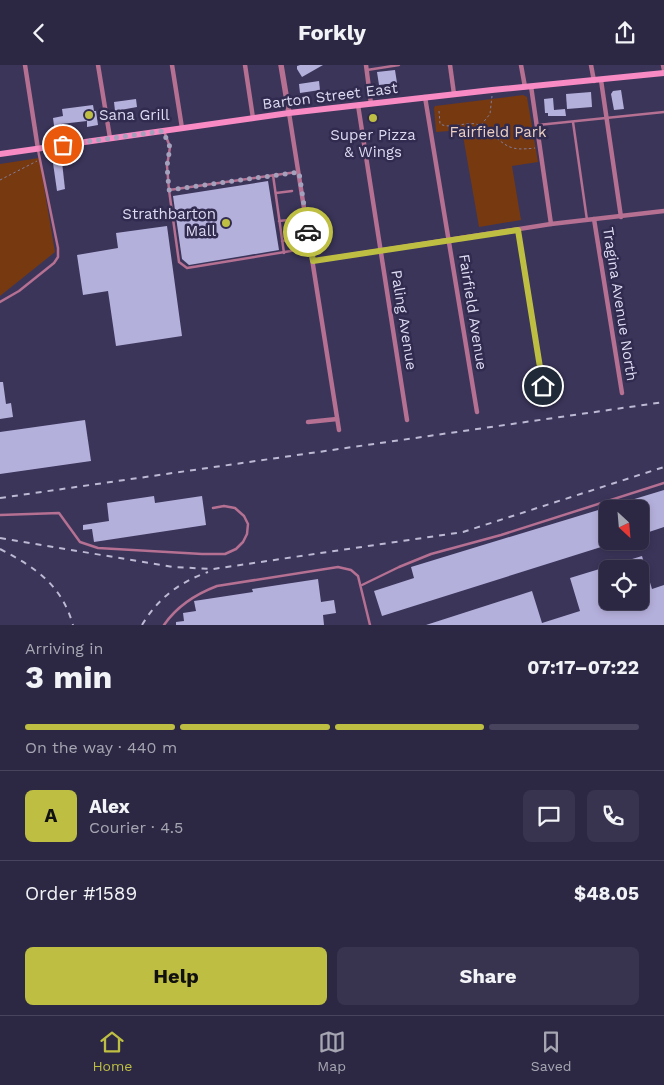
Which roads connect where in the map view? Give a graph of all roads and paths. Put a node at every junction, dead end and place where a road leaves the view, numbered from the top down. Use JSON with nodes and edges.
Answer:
{"nodes":[{"id":1,"x":25,"y":65,"type":"edge"},
{"id":2,"x":98,"y":65,"type":"edge"},
{"id":3,"x":172,"y":65,"type":"edge"},
{"id":4,"x":245,"y":65,"type":"edge"},
{"id":5,"x":281,"y":65,"type":"edge"},
{"id":6,"x":399,"y":65,"type":"edge"},
{"id":7,"x":450,"y":65,"type":"edge"},
{"id":8,"x":522,"y":65,"type":"edge"},
{"id":9,"x":591,"y":65,"type":"edge"},
{"id":10,"x":663,"y":65,"type":"edge"},
{"id":11,"x":366,"y":67,"type":"edge"},
{"id":12,"x":664,"y":71,"type":"edge"},
{"id":13,"x":597,"y":80,"type":"junction"},
{"id":14,"x":528,"y":87,"type":"junction"},
{"id":15,"x":492,"y":90,"type":"junction"},
{"id":16,"x":454,"y":94,"type":"junction"},
{"id":17,"x":425,"y":97,"type":"junction"},
{"id":18,"x":371,"y":104,"type":"junction"},
{"id":19,"x":358,"y":105,"type":"junction"},
{"id":20,"x":439,"y":111,"type":"dead end"},
{"id":21,"x":289,"y":113,"type":"junction"},
{"id":22,"x":664,"y":113,"type":"edge"},
{"id":23,"x":253,"y":118,"type":"junction"},
{"id":24,"x":607,"y":119,"type":"junction"},
{"id":25,"x":573,"y":122,"type":"junction"},
{"id":26,"x":536,"y":125,"type":"junction"},
{"id":27,"x":480,"y":126,"type":"junction"},
{"id":28,"x":182,"y":128,"type":"junction"},
{"id":29,"x":496,"y":130,"type":"dead end"},
{"id":30,"x":163,"y":131,"type":"junction"},
{"id":31,"x":492,"y":135,"type":"junction"},
{"id":32,"x":110,"y":138,"type":"junction"},
{"id":33,"x":540,"y":147,"type":"junction"},
{"id":34,"x":38,"y":149,"type":"junction"},
{"id":35,"x":0,"y":154,"type":"edge"},
{"id":36,"x":299,"y":172,"type":"junction"},
{"id":37,"x":273,"y":175,"type":"junction"},
{"id":38,"x":0,"y":180,"type":"edge"},
{"id":39,"x":169,"y":190,"type":"junction"},
{"id":40,"x":292,"y":191,"type":"dead end"},
{"id":41,"x":276,"y":193,"type":"junction"},
{"id":42,"x":664,"y":211,"type":"edge"},
{"id":43,"x":622,"y":217,"type":"junction"},
{"id":44,"x":297,"y":219,"type":"dead end"},
{"id":45,"x":594,"y":219,"type":"junction"},
{"id":46,"x":587,"y":220,"type":"junction"},
{"id":47,"x":279,"y":221,"type":"junction"},
{"id":48,"x":551,"y":224,"type":"junction"},
{"id":49,"x":518,"y":230,"type":"junction"},
{"id":50,"x":299,"y":238,"type":"dead end"},
{"id":51,"x":448,"y":239,"type":"junction"},
{"id":52,"x":282,"y":241,"type":"junction"},
{"id":53,"x":311,"y":248,"type":"junction"},
{"id":54,"x":381,"y":251,"type":"junction"},
{"id":55,"x":284,"y":253,"type":"junction"},
{"id":56,"x":313,"y":261,"type":"junction"},
{"id":57,"x":0,"y":302,"type":"edge"},
{"id":58,"x":622,"y":393,"type":"dead end"},
{"id":59,"x":546,"y":404,"type":"dead end"},
{"id":60,"x":477,"y":412,"type":"dead end"},
{"id":61,"x":337,"y":419,"type":"junction"},
{"id":62,"x":408,"y":420,"type":"dead end"},
{"id":63,"x":308,"y":422,"type":"dead end"},
{"id":64,"x":339,"y":430,"type":"dead end"},
{"id":65,"x":664,"y":483,"type":"edge"},
{"id":66,"x":213,"y":508,"type":"dead end"},
{"id":67,"x":0,"y":515,"type":"edge"},
{"id":68,"x":362,"y":585,"type":"junction"},
{"id":69,"x":164,"y":625,"type":"edge"},
{"id":70,"x":370,"y":625,"type":"edge"}],
"edges":[{"from":1,"to":34,"type":"street"},
{"from":2,"to":32,"type":"street"},
{"from":3,"to":28,"type":"street"},
{"from":4,"to":23,"type":"street"},
{"from":5,"to":21,"type":"street"},
{"from":6,"to":11,"type":"lane"},
{"from":7,"to":16,"type":"street"},
{"from":8,"to":14,"type":"street"},
{"from":9,"to":13,"type":"street","name":"Tragina Avenue North"},
{"from":10,"to":12,"type":"street"},
{"from":11,"to":18,"type":"street"},
{"from":12,"to":13,"type":"main road","name":"Barton Street East"},
{"from":13,"to":14,"type":"main road","name":"Barton Street East"},
{"from":13,"to":24,"type":"street","name":"Tragina Avenue North"},
{"from":14,"to":15,"type":"main road","name":"Barton Street East"},
{"from":14,"to":26,"type":"street"},
{"from":15,"to":16,"type":"main road","name":"Barton Street East"},
{"from":15,"to":27,"type":"path"},
{"from":16,"to":17,"type":"main road","name":"Barton Street East"},
{"from":17,"to":18,"type":"main road","name":"Barton Street East"},
{"from":17,"to":51,"type":"street","name":"Fairfield Avenue"},
{"from":18,"to":19,"type":"main road","name":"Barton Street East"},
{"from":19,"to":21,"type":"main road","name":"Barton Street East"},
{"from":19,"to":54,"type":"street","name":"Paling Avenue"},
{"from":20,"to":27,"type":"path"},
{"from":21,"to":23,"type":"main road","name":"Barton Street East"},
{"from":21,"to":36,"type":"street"},
{"from":22,"to":24,"type":"lane"},
{"from":23,"to":28,"type":"main road","name":"Barton Street East"},
{"from":24,"to":25,"type":"lane"},
{"from":24,"to":43,"type":"street","name":"Tragina Avenue North"},
{"from":25,"to":26,"type":"lane"},
{"from":25,"to":46,"type":"lane"},
{"from":26,"to":33,"type":"street"},
{"from":27,"to":31,"type":"path"},
{"from":28,"to":30,"type":"main road","name":"Barton Street East"},
{"from":29,"to":31,"type":"path"},
{"from":30,"to":32,"type":"main road","name":"Barton Street East"},
{"from":30,"to":39,"type":"lane"},
{"from":31,"to":33,"type":"path"},
{"from":32,"to":34,"type":"main road","name":"Barton Street East"},
{"from":33,"to":48,"type":"street"},
{"from":34,"to":35,"type":"main road","name":"Barton Street East"},
{"from":34,"to":38,"type":"path"},
{"from":34,"to":57,"type":"lane"},
{"from":36,"to":37,"type":"lane"},
{"from":36,"to":53,"type":"street"},
{"from":37,"to":39,"type":"lane"},
{"from":37,"to":41,"type":"lane"},
{"from":39,"to":55,"type":"lane"},
{"from":40,"to":41,"type":"lane"},
{"from":41,"to":47,"type":"lane"},
{"from":42,"to":43,"type":"street"},
{"from":43,"to":45,"type":"street"},
{"from":44,"to":47,"type":"lane"},
{"from":45,"to":46,"type":"street"},
{"from":45,"to":58,"type":"street","name":"Tragina Avenue North"},
{"from":46,"to":48,"type":"street"},
{"from":47,"to":52,"type":"lane"},
{"from":48,"to":49,"type":"street"},
{"from":49,"to":51,"type":"street"},
{"from":49,"to":59,"type":"street"},
{"from":50,"to":52,"type":"lane"},
{"from":51,"to":54,"type":"street"},
{"from":51,"to":60,"type":"street","name":"Fairfield Avenue"},
{"from":52,"to":55,"type":"lane"},
{"from":53,"to":55,"type":"lane"},
{"from":53,"to":56,"type":"street"},
{"from":54,"to":56,"type":"street"},
{"from":54,"to":62,"type":"street","name":"Paling Avenue"},
{"from":56,"to":61,"type":"street"},
{"from":61,"to":63,"type":"street"},
{"from":61,"to":64,"type":"street"},
{"from":65,"to":68,"type":"lane"},
{"from":66,"to":67,"type":"lane"},
{"from":68,"to":69,"type":"lane"},
{"from":68,"to":70,"type":"lane"}]}
